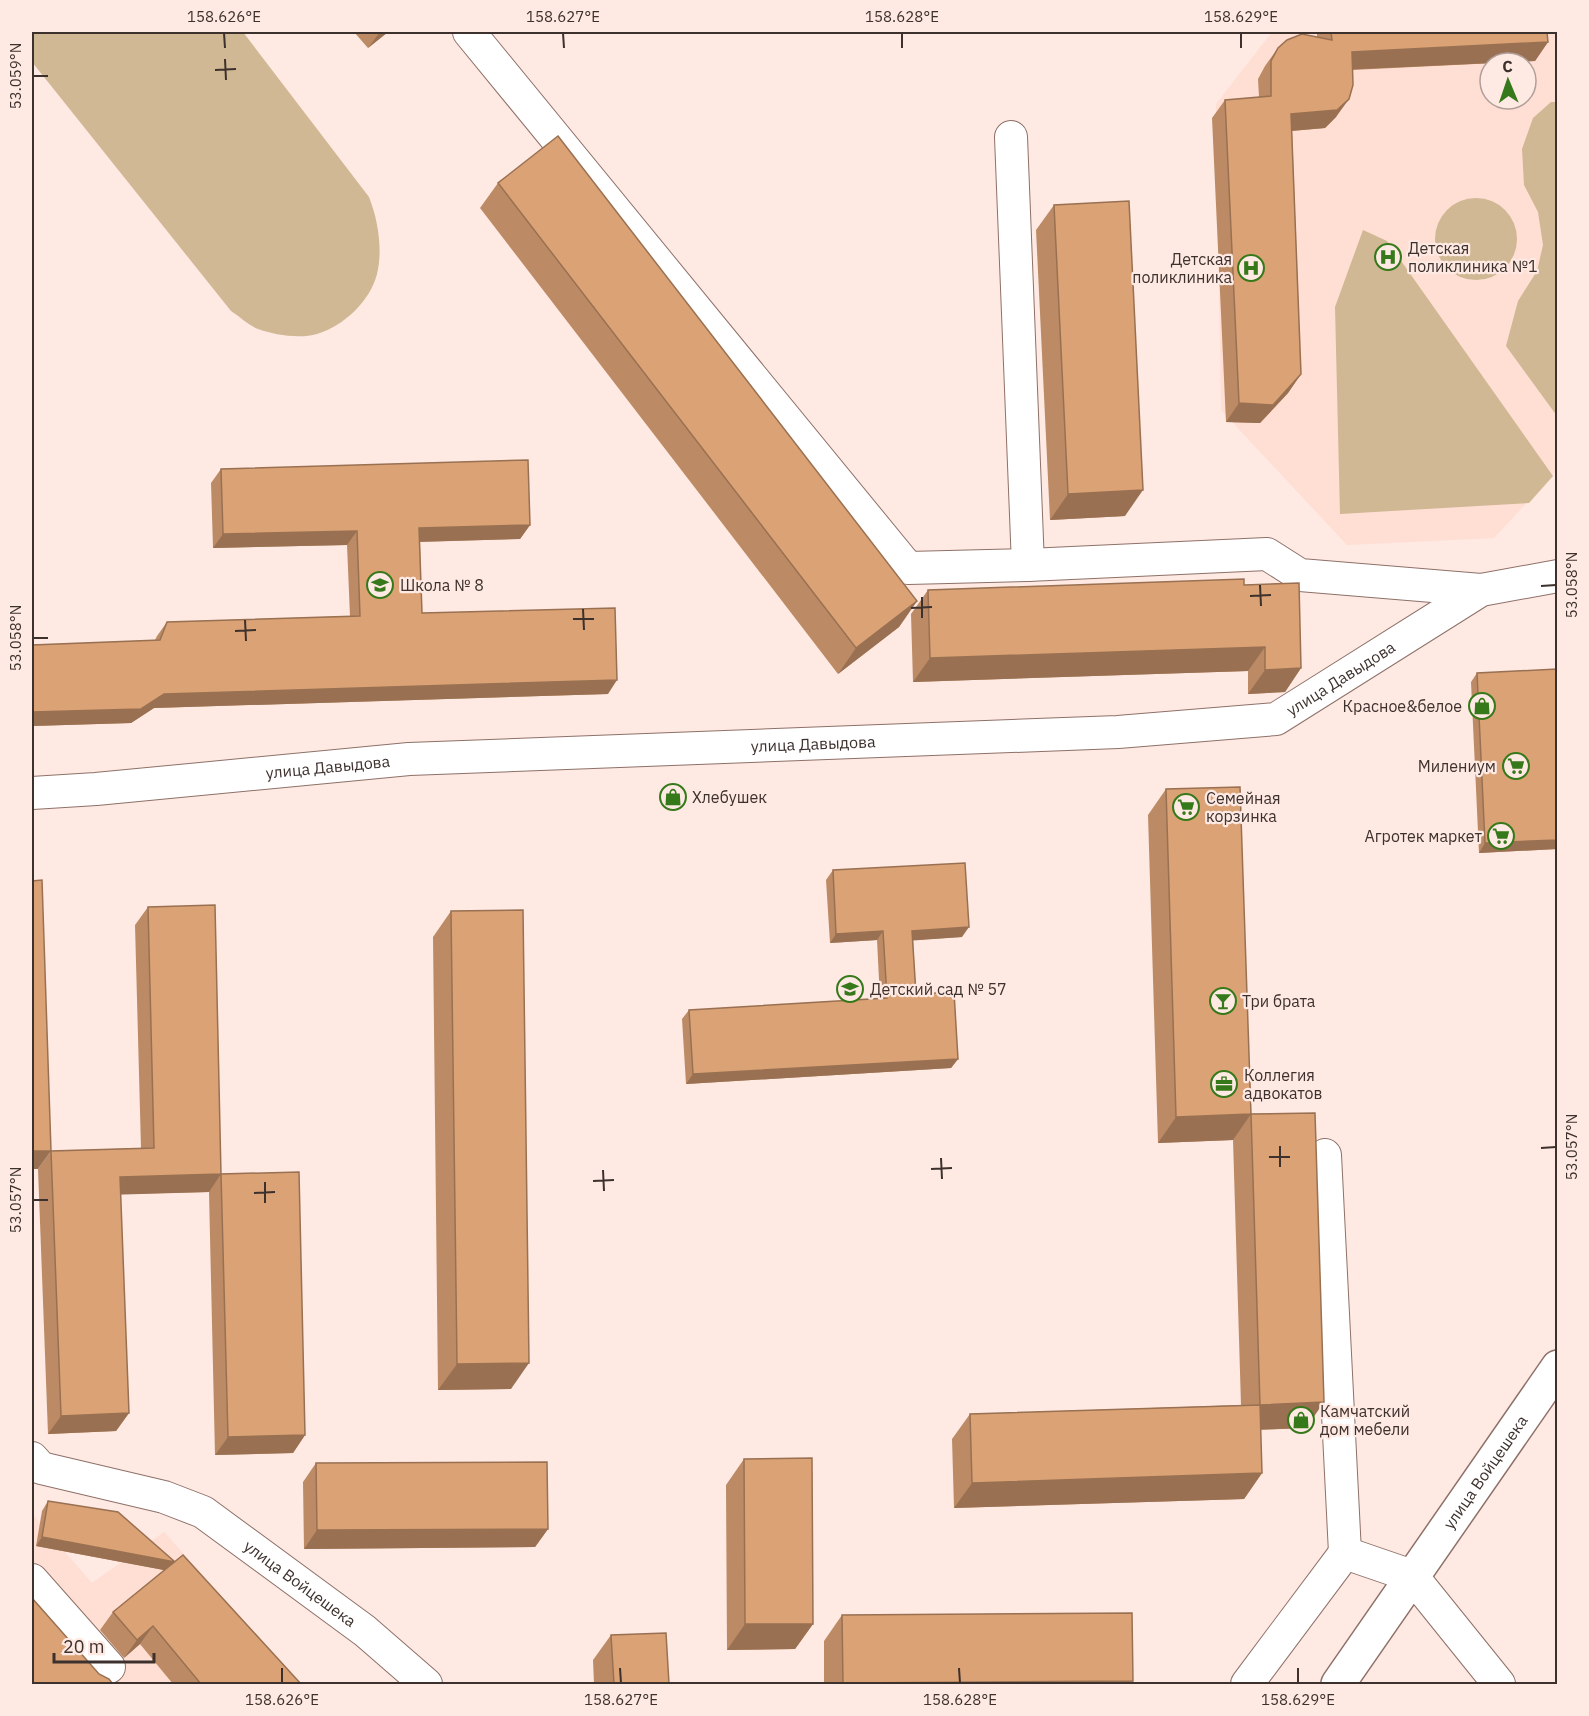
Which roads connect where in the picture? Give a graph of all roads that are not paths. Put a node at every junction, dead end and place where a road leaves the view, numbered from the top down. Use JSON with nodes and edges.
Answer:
{"nodes":[{"id":1,"x":469,"y":32,"type":"edge"},
{"id":2,"x":1011,"y":137,"type":"dead end"},
{"id":3,"x":1028,"y":565,"type":"junction"},
{"id":4,"x":1557,"y":576,"type":"edge"},
{"id":5,"x":1481,"y":590,"type":"junction"},
{"id":6,"x":32,"y":793,"type":"edge"},
{"id":7,"x":1325,"y":1155,"type":"dead end"},
{"id":8,"x":1557,"y":1367,"type":"edge"},
{"id":9,"x":32,"y":1458,"type":"edge"},
{"id":10,"x":1345,"y":1553,"type":"junction"},
{"id":11,"x":1412,"y":1576,"type":"junction"},
{"id":12,"x":32,"y":1580,"type":"edge"},
{"id":13,"x":109,"y":1667,"type":"dead end"},
{"id":14,"x":426,"y":1684,"type":"edge"},
{"id":15,"x":1247,"y":1684,"type":"edge"},
{"id":16,"x":1338,"y":1684,"type":"edge"},
{"id":17,"x":1499,"y":1684,"type":"edge"}],
"edges":[{"from":1,"to":3,"type":"street"},
{"from":2,"to":3,"type":"street"},
{"from":3,"to":5,"type":"street"},
{"from":4,"to":5,"type":"street","name":"улица Давыдова"},
{"from":5,"to":6,"type":"street","name":"улица Давыдова"},
{"from":7,"to":10,"type":"street"},
{"from":8,"to":11,"type":"main road","name":"улица Войцешека"},
{"from":9,"to":14,"type":"street","name":"улица Войцешека"},
{"from":10,"to":11,"type":"street"},
{"from":10,"to":15,"type":"street"},
{"from":11,"to":16,"type":"main road","name":"улица Войцешека"},
{"from":11,"to":17,"type":"street"},
{"from":12,"to":13,"type":"street"}]}
